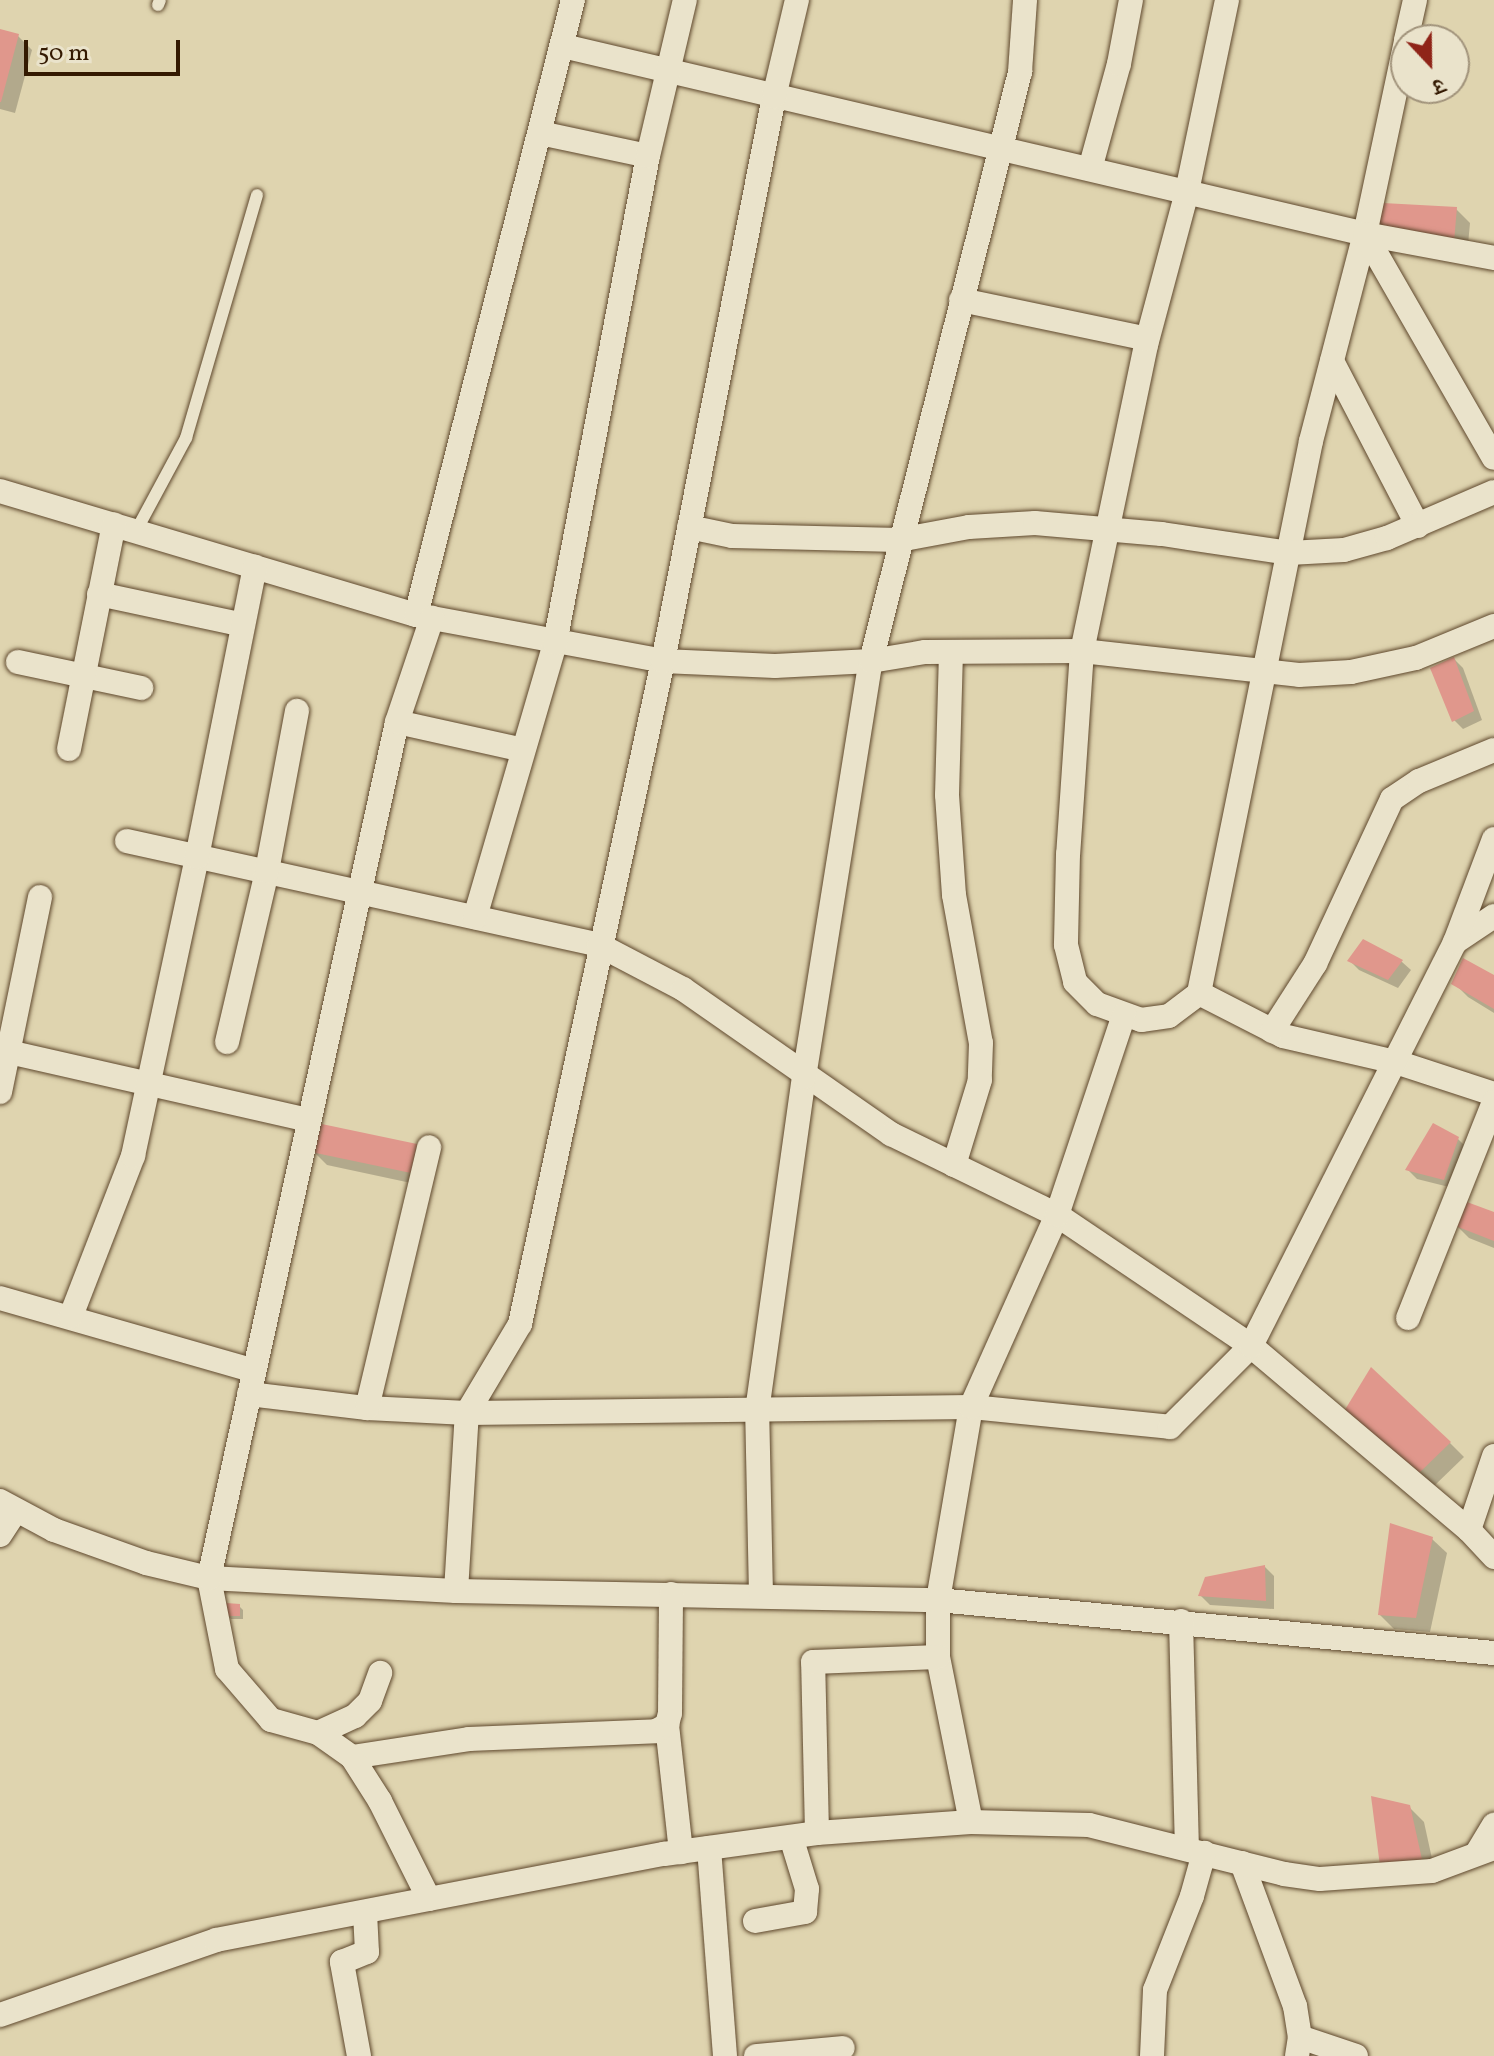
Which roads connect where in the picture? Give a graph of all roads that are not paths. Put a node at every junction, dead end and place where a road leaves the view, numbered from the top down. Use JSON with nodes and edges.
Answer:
{"nodes":[{"id":1,"x":573,"y":0,"type":"edge"},
{"id":2,"x":685,"y":0,"type":"edge"},
{"id":3,"x":797,"y":0,"type":"edge"},
{"id":4,"x":1025,"y":0,"type":"edge"},
{"id":5,"x":1131,"y":0,"type":"edge"},
{"id":6,"x":1227,"y":0,"type":"edge"},
{"id":7,"x":1415,"y":0,"type":"edge"},
{"id":8,"x":1410,"y":24,"type":"edge"},
{"id":9,"x":563,"y":46,"type":"junction"},
{"id":10,"x":670,"y":72,"type":"junction"},
{"id":11,"x":774,"y":97,"type":"junction"},
{"id":12,"x":1392,"y":104,"type":"edge"},
{"id":13,"x":540,"y":133,"type":"junction"},
{"id":14,"x":1001,"y":147,"type":"junction"},
{"id":15,"x":648,"y":156,"type":"junction"},
{"id":16,"x":1090,"y":169,"type":"junction"},
{"id":17,"x":1187,"y":192,"type":"junction"},
{"id":18,"x":257,"y":195,"type":"dead end"},
{"id":19,"x":1365,"y":234,"type":"junction"},
{"id":20,"x":1494,"y":258,"type":"edge"},
{"id":21,"x":961,"y":300,"type":"junction"},
{"id":22,"x":1147,"y":339,"type":"junction"},
{"id":23,"x":1332,"y":361,"type":"junction"},
{"id":24,"x":1492,"y":450,"type":"edge"},
{"id":25,"x":0,"y":491,"type":"edge"},
{"id":26,"x":1494,"y":492,"type":"edge"},
{"id":27,"x":1418,"y":526,"type":"junction"},
{"id":28,"x":689,"y":527,"type":"junction"},
{"id":29,"x":125,"y":528,"type":"junction"},
{"id":30,"x":1108,"y":529,"type":"junction"},
{"id":31,"x":899,"y":540,"type":"junction"},
{"id":32,"x":1289,"y":553,"type":"junction"},
{"id":33,"x":255,"y":567,"type":"junction"},
{"id":34,"x":99,"y":594,"type":"junction"},
{"id":35,"x":424,"y":616,"type":"junction"},
{"id":36,"x":243,"y":625,"type":"junction"},
{"id":37,"x":1494,"y":626,"type":"edge"},
{"id":38,"x":555,"y":643,"type":"junction"},
{"id":39,"x":1082,"y":651,"type":"junction"},
{"id":40,"x":951,"y":652,"type":"junction"},
{"id":41,"x":663,"y":661,"type":"junction"},
{"id":42,"x":871,"y":661,"type":"junction"},
{"id":43,"x":18,"y":662,"type":"dead end"},
{"id":44,"x":1265,"y":672,"type":"junction"},
{"id":45,"x":83,"y":676,"type":"junction"},
{"id":46,"x":141,"y":688,"type":"dead end"},
{"id":47,"x":297,"y":711,"type":"dead end"},
{"id":48,"x":397,"y":722,"type":"junction"},
{"id":49,"x":69,"y":749,"type":"dead end"},
{"id":50,"x":523,"y":750,"type":"junction"},
{"id":51,"x":1494,"y":750,"type":"edge"},
{"id":52,"x":1494,"y":839,"type":"edge"},
{"id":53,"x":127,"y":841,"type":"dead end"},
{"id":54,"x":197,"y":857,"type":"junction"},
{"id":55,"x":267,"y":871,"type":"junction"},
{"id":56,"x":363,"y":891,"type":"junction"},
{"id":57,"x":40,"y":897,"type":"dead end"},
{"id":58,"x":1494,"y":916,"type":"edge"},
{"id":59,"x":475,"y":917,"type":"junction"},
{"id":60,"x":1455,"y":942,"type":"junction"},
{"id":61,"x":599,"y":945,"type":"junction"},
{"id":62,"x":1199,"y":993,"type":"junction"},
{"id":63,"x":1124,"y":1015,"type":"junction"},
{"id":64,"x":1272,"y":1031,"type":"junction"},
{"id":65,"x":227,"y":1042,"type":"dead end"},
{"id":66,"x":4,"y":1050,"type":"edge"},
{"id":67,"x":1396,"y":1062,"type":"junction"},
{"id":68,"x":804,"y":1077,"type":"junction"},
{"id":69,"x":148,"y":1084,"type":"junction"},
{"id":70,"x":0,"y":1092,"type":"edge"},
{"id":71,"x":1494,"y":1094,"type":"edge"},
{"id":72,"x":1494,"y":1102,"type":"edge"},
{"id":73,"x":308,"y":1120,"type":"junction"},
{"id":74,"x":429,"y":1147,"type":"dead end"},
{"id":75,"x":954,"y":1165,"type":"junction"},
{"id":76,"x":1057,"y":1215,"type":"junction"},
{"id":77,"x":0,"y":1298,"type":"edge"},
{"id":78,"x":71,"y":1316,"type":"junction"},
{"id":79,"x":1408,"y":1318,"type":"dead end"},
{"id":80,"x":1251,"y":1346,"type":"junction"},
{"id":81,"x":251,"y":1382,"type":"junction"},
{"id":82,"x":971,"y":1407,"type":"junction"},
{"id":83,"x":367,"y":1408,"type":"junction"},
{"id":84,"x":757,"y":1411,"type":"junction"},
{"id":85,"x":467,"y":1413,"type":"junction"},
{"id":86,"x":1494,"y":1456,"type":"edge"},
{"id":87,"x":7,"y":1506,"type":"edge"},
{"id":88,"x":1469,"y":1530,"type":"junction"},
{"id":89,"x":0,"y":1535,"type":"edge"},
{"id":90,"x":1494,"y":1557,"type":"edge"},
{"id":91,"x":209,"y":1578,"type":"junction"},
{"id":92,"x":456,"y":1591,"type":"junction"},
{"id":93,"x":671,"y":1594,"type":"junction"},
{"id":94,"x":761,"y":1595,"type":"junction"},
{"id":95,"x":938,"y":1600,"type":"junction"},
{"id":96,"x":1181,"y":1621,"type":"junction"},
{"id":97,"x":1494,"y":1653,"type":"edge"},
{"id":98,"x":938,"y":1657,"type":"junction"},
{"id":99,"x":380,"y":1673,"type":"dead end"},
{"id":100,"x":667,"y":1725,"type":"junction"},
{"id":101,"x":318,"y":1733,"type":"junction"},
{"id":102,"x":352,"y":1757,"type":"junction"},
{"id":103,"x":971,"y":1822,"type":"junction"},
{"id":104,"x":1494,"y":1825,"type":"edge"},
{"id":105,"x":817,"y":1833,"type":"junction"},
{"id":106,"x":791,"y":1837,"type":"junction"},
{"id":107,"x":709,"y":1848,"type":"junction"},
{"id":108,"x":1485,"y":1850,"type":"edge"},
{"id":109,"x":1195,"y":1851,"type":"junction"},
{"id":110,"x":681,"y":1852,"type":"junction"},
{"id":111,"x":1242,"y":1863,"type":"junction"},
{"id":112,"x":429,"y":1899,"type":"junction"},
{"id":113,"x":365,"y":1912,"type":"junction"},
{"id":114,"x":755,"y":1921,"type":"dead end"},
{"id":115,"x":0,"y":2015,"type":"edge"},
{"id":116,"x":1298,"y":2046,"type":"edge"},
{"id":117,"x":848,"y":2052,"type":"edge"},
{"id":118,"x":359,"y":2056,"type":"edge"},
{"id":119,"x":725,"y":2056,"type":"edge"},
{"id":120,"x":756,"y":2056,"type":"edge"},
{"id":121,"x":1152,"y":2056,"type":"edge"},
{"id":122,"x":1356,"y":2056,"type":"edge"}],
"edges":[{"from":1,"to":9,"type":"street"},
{"from":2,"to":10,"type":"street"},
{"from":3,"to":11,"type":"street"},
{"from":4,"to":14,"type":"street"},
{"from":5,"to":16,"type":"street"},
{"from":6,"to":17,"type":"street"},
{"from":7,"to":8,"type":"street"},
{"from":9,"to":10,"type":"street"},
{"from":9,"to":13,"type":"street"},
{"from":10,"to":11,"type":"street"},
{"from":10,"to":15,"type":"street"},
{"from":11,"to":14,"type":"street"},
{"from":11,"to":28,"type":"street"},
{"from":12,"to":19,"type":"street"},
{"from":13,"to":15,"type":"street"},
{"from":13,"to":35,"type":"street"},
{"from":14,"to":16,"type":"street"},
{"from":14,"to":21,"type":"street"},
{"from":15,"to":38,"type":"street"},
{"from":16,"to":17,"type":"street"},
{"from":17,"to":19,"type":"street"},
{"from":17,"to":22,"type":"street"},
{"from":18,"to":29,"type":"lane"},
{"from":19,"to":20,"type":"street"},
{"from":19,"to":23,"type":"street"},
{"from":19,"to":24,"type":"street"},
{"from":21,"to":22,"type":"street"},
{"from":21,"to":31,"type":"street"},
{"from":22,"to":30,"type":"street"},
{"from":23,"to":27,"type":"street"},
{"from":23,"to":32,"type":"street"},
{"from":25,"to":29,"type":"street"},
{"from":26,"to":27,"type":"street"},
{"from":27,"to":32,"type":"street"},
{"from":28,"to":31,"type":"street"},
{"from":28,"to":41,"type":"street"},
{"from":29,"to":33,"type":"street"},
{"from":29,"to":34,"type":"street"},
{"from":30,"to":31,"type":"street"},
{"from":30,"to":32,"type":"street"},
{"from":30,"to":39,"type":"street"},
{"from":31,"to":42,"type":"street"},
{"from":32,"to":44,"type":"street"},
{"from":33,"to":35,"type":"street"},
{"from":33,"to":36,"type":"street"},
{"from":34,"to":36,"type":"street"},
{"from":34,"to":45,"type":"street"},
{"from":35,"to":38,"type":"street"},
{"from":35,"to":48,"type":"street"},
{"from":36,"to":54,"type":"street"},
{"from":37,"to":44,"type":"street"},
{"from":38,"to":41,"type":"street"},
{"from":38,"to":50,"type":"street"},
{"from":39,"to":40,"type":"street"},
{"from":39,"to":44,"type":"street"},
{"from":39,"to":63,"type":"street"},
{"from":40,"to":42,"type":"street"},
{"from":40,"to":75,"type":"street"},
{"from":41,"to":42,"type":"street"},
{"from":41,"to":61,"type":"street"},
{"from":42,"to":68,"type":"street"},
{"from":43,"to":45,"type":"street"},
{"from":44,"to":62,"type":"street"},
{"from":45,"to":46,"type":"street"},
{"from":45,"to":49,"type":"street"},
{"from":47,"to":55,"type":"street"},
{"from":48,"to":50,"type":"street"},
{"from":48,"to":56,"type":"street"},
{"from":50,"to":59,"type":"street"},
{"from":51,"to":64,"type":"street"},
{"from":52,"to":60,"type":"street"},
{"from":53,"to":54,"type":"street"},
{"from":54,"to":55,"type":"street"},
{"from":54,"to":69,"type":"street"},
{"from":55,"to":56,"type":"street"},
{"from":55,"to":65,"type":"street"},
{"from":56,"to":59,"type":"street"},
{"from":56,"to":73,"type":"street"},
{"from":57,"to":66,"type":"street"},
{"from":58,"to":60,"type":"street"},
{"from":59,"to":61,"type":"street"},
{"from":60,"to":67,"type":"street"},
{"from":61,"to":68,"type":"street"},
{"from":61,"to":85,"type":"street"},
{"from":62,"to":63,"type":"street"},
{"from":62,"to":64,"type":"street"},
{"from":63,"to":76,"type":"street"},
{"from":64,"to":67,"type":"street"},
{"from":66,"to":69,"type":"street"},
{"from":66,"to":70,"type":"street"},
{"from":67,"to":71,"type":"street"},
{"from":67,"to":80,"type":"street"},
{"from":68,"to":75,"type":"street"},
{"from":68,"to":84,"type":"street"},
{"from":69,"to":73,"type":"street"},
{"from":69,"to":78,"type":"street"},
{"from":72,"to":79,"type":"street"},
{"from":73,"to":81,"type":"street"},
{"from":74,"to":83,"type":"street"},
{"from":75,"to":76,"type":"street"},
{"from":76,"to":80,"type":"street"},
{"from":76,"to":82,"type":"street"},
{"from":77,"to":78,"type":"street"},
{"from":78,"to":81,"type":"street"},
{"from":80,"to":82,"type":"street"},
{"from":80,"to":88,"type":"street"},
{"from":81,"to":83,"type":"street"},
{"from":81,"to":91,"type":"street"},
{"from":82,"to":84,"type":"street"},
{"from":82,"to":95,"type":"street"},
{"from":83,"to":85,"type":"street"},
{"from":84,"to":85,"type":"street"},
{"from":84,"to":94,"type":"street"},
{"from":85,"to":92,"type":"street"},
{"from":86,"to":88,"type":"street"},
{"from":87,"to":89,"type":"street"},
{"from":87,"to":91,"type":"street"},
{"from":88,"to":90,"type":"street"},
{"from":91,"to":92,"type":"street"},
{"from":91,"to":101,"type":"street"},
{"from":92,"to":93,"type":"street"},
{"from":93,"to":94,"type":"street"},
{"from":93,"to":100,"type":"street"},
{"from":94,"to":95,"type":"street"},
{"from":95,"to":96,"type":"street"},
{"from":95,"to":98,"type":"street"},
{"from":96,"to":97,"type":"street"},
{"from":96,"to":109,"type":"street"},
{"from":98,"to":103,"type":"street"},
{"from":98,"to":105,"type":"street"},
{"from":99,"to":101,"type":"street"},
{"from":100,"to":102,"type":"street"},
{"from":100,"to":110,"type":"street"},
{"from":101,"to":102,"type":"street"},
{"from":102,"to":112,"type":"street"},
{"from":103,"to":105,"type":"street"},
{"from":103,"to":109,"type":"street"},
{"from":104,"to":108,"type":"street"},
{"from":105,"to":106,"type":"street"},
{"from":106,"to":107,"type":"street"},
{"from":106,"to":114,"type":"street"},
{"from":107,"to":110,"type":"street"},
{"from":107,"to":119,"type":"street"},
{"from":108,"to":111,"type":"street"},
{"from":109,"to":111,"type":"street"},
{"from":109,"to":121,"type":"street"},
{"from":110,"to":112,"type":"street"},
{"from":111,"to":116,"type":"street"},
{"from":112,"to":113,"type":"street"},
{"from":113,"to":115,"type":"street"},
{"from":113,"to":118,"type":"street"},
{"from":116,"to":122,"type":"street"},
{"from":117,"to":120,"type":"street"}]}
